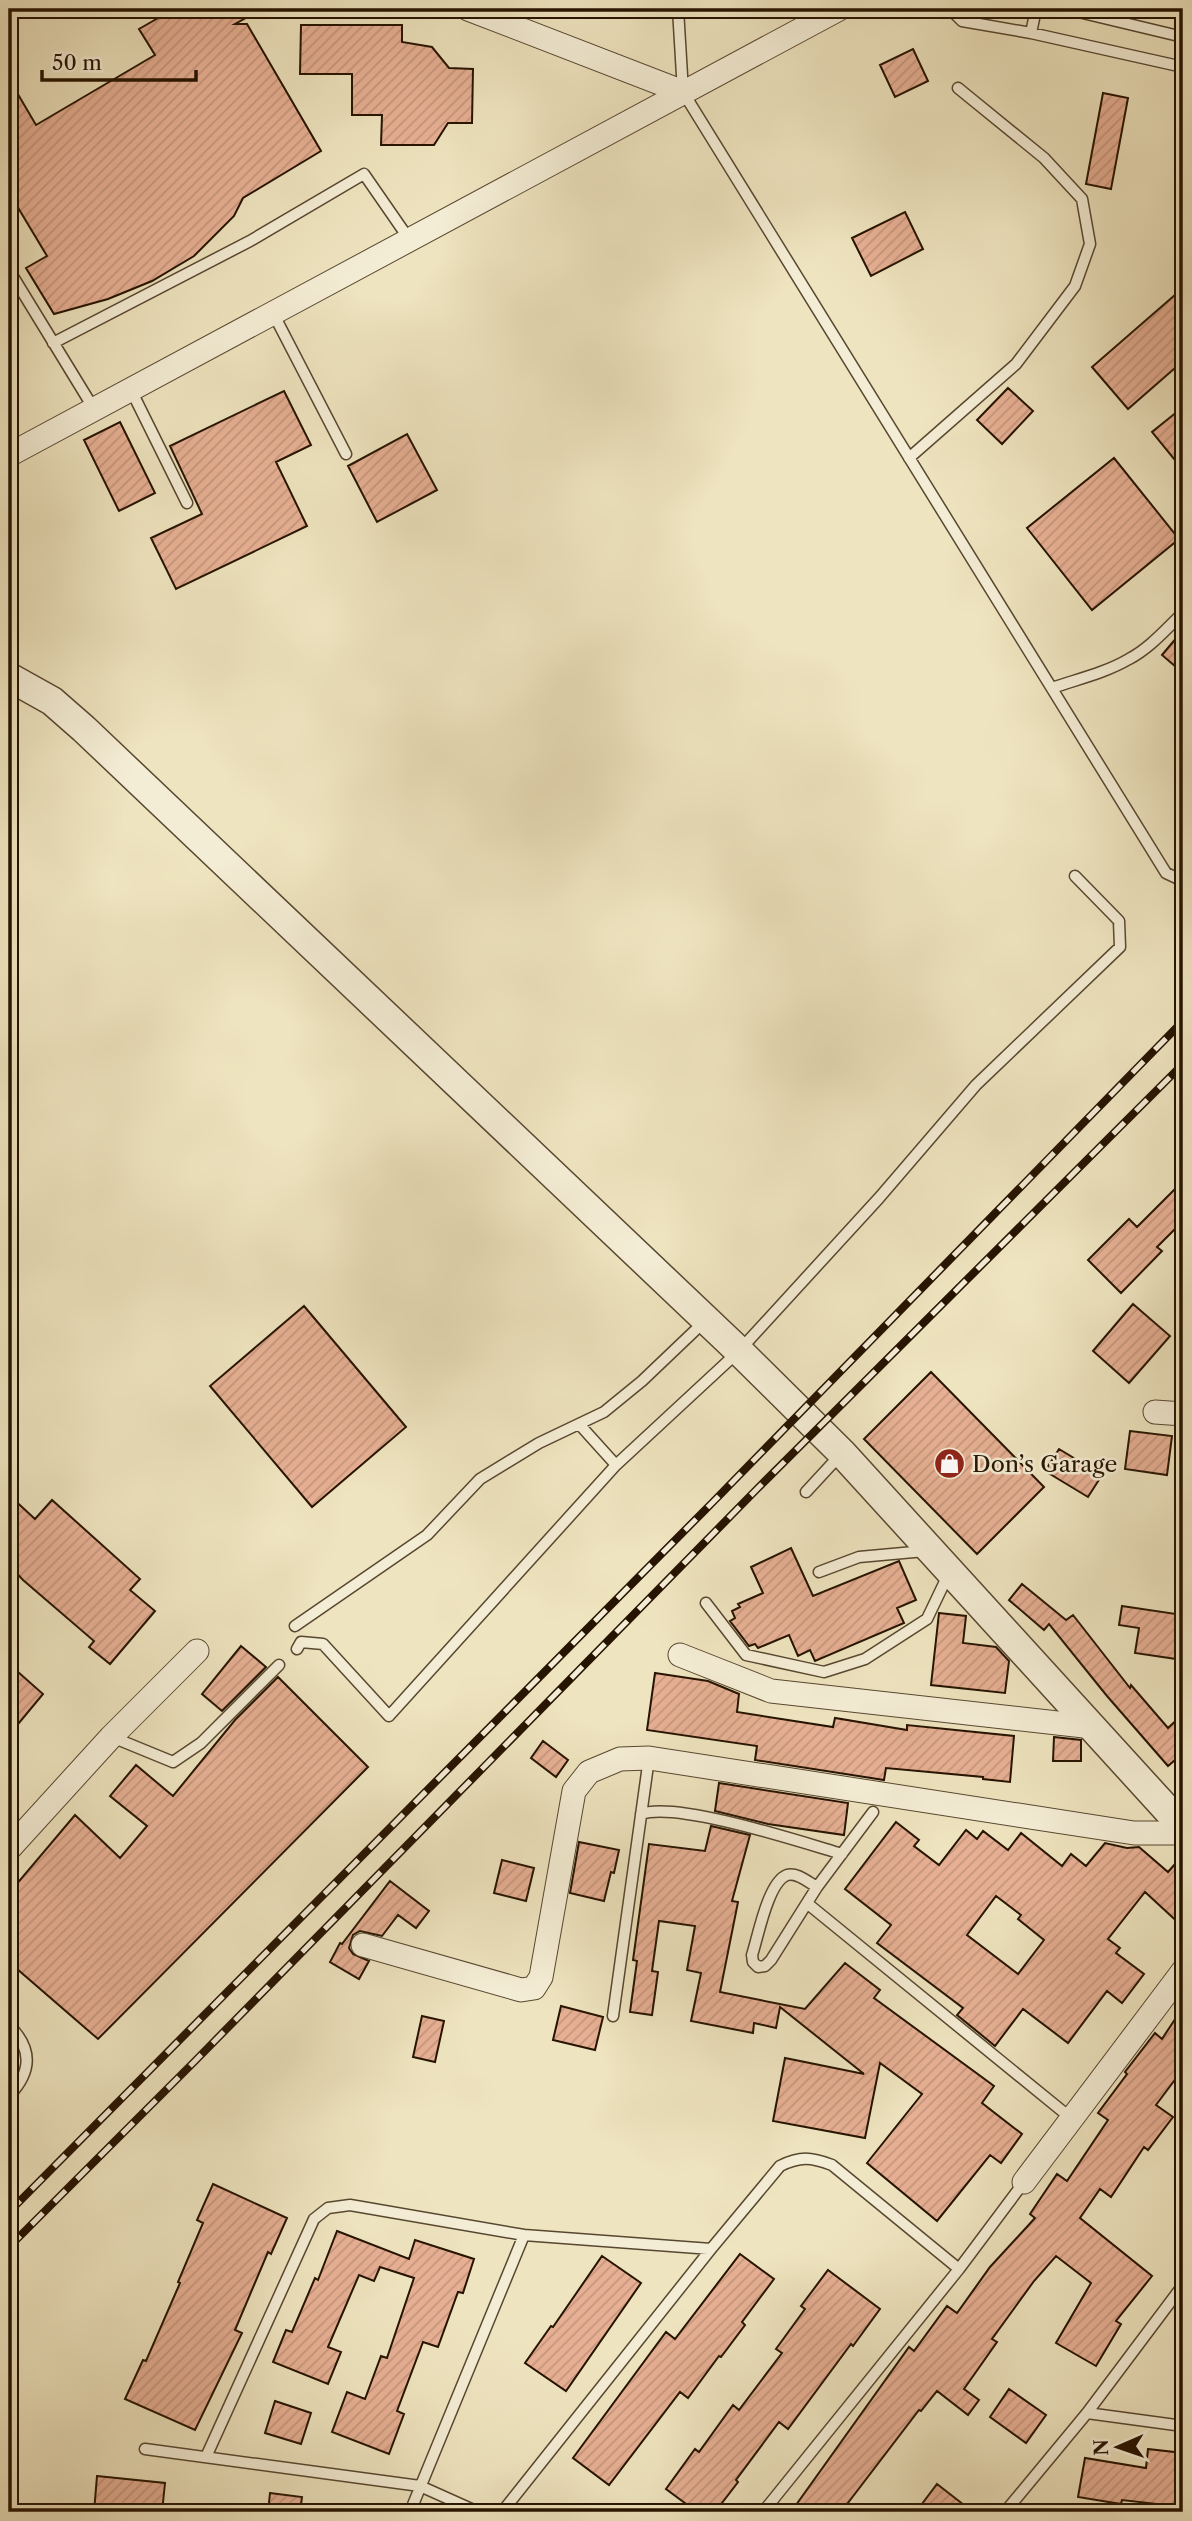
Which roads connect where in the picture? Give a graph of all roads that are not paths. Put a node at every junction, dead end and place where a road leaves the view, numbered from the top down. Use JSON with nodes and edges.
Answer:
{"nodes":[{"id":1,"x":468,"y":9,"type":"edge"},
{"id":2,"x":678,"y":9,"type":"edge"},
{"id":3,"x":839,"y":9,"type":"edge"},
{"id":4,"x":950,"y":9,"type":"edge"},
{"id":5,"x":1037,"y":9,"type":"edge"},
{"id":6,"x":1066,"y":9,"type":"edge"},
{"id":7,"x":1031,"y":33,"type":"junction"},
{"id":8,"x":1183,"y":37,"type":"edge"},
{"id":9,"x":1183,"y":67,"type":"edge"},
{"id":10,"x":958,"y":88,"type":"dead end"},
{"id":11,"x":683,"y":92,"type":"junction"},
{"id":12,"x":409,"y":239,"type":"junction"},
{"id":13,"x":9,"y":270,"type":"edge"},
{"id":14,"x":273,"y":312,"type":"junction"},
{"id":15,"x":53,"y":343,"type":"junction"},
{"id":16,"x":131,"y":389,"type":"junction"},
{"id":17,"x":94,"y":409,"type":"junction"},
{"id":18,"x":346,"y":454,"type":"dead end"},
{"id":19,"x":9,"y":455,"type":"edge"},
{"id":20,"x":909,"y":458,"type":"junction"},
{"id":21,"x":187,"y":503,"type":"dead end"},
{"id":22,"x":1183,"y":613,"type":"edge"},
{"id":23,"x":14,"y":685,"type":"edge"},
{"id":24,"x":1052,"y":688,"type":"junction"},
{"id":25,"x":1075,"y":876,"type":"dead end"},
{"id":26,"x":1183,"y":881,"type":"edge"},
{"id":27,"x":706,"y":1320,"type":"junction"},
{"id":28,"x":739,"y":1351,"type":"junction"},
{"id":29,"x":1155,"y":1412,"type":"dead end"},
{"id":30,"x":1183,"y":1414,"type":"edge"},
{"id":31,"x":579,"y":1424,"type":"junction"},
{"id":32,"x":842,"y":1453,"type":"junction"},
{"id":33,"x":616,"y":1465,"type":"junction"},
{"id":34,"x":806,"y":1492,"type":"dead end"},
{"id":35,"x":941,"y":1561,"type":"junction"},
{"id":36,"x":819,"y":1572,"type":"dead end"},
{"id":37,"x":706,"y":1603,"type":"dead end"},
{"id":38,"x":295,"y":1626,"type":"dead end"},
{"id":39,"x":297,"y":1649,"type":"dead end"},
{"id":40,"x":197,"y":1651,"type":"dead end"},
{"id":41,"x":680,"y":1655,"type":"dead end"},
{"id":42,"x":279,"y":1665,"type":"dead end"},
{"id":43,"x":1093,"y":1727,"type":"junction"},
{"id":44,"x":111,"y":1737,"type":"junction"},
{"id":45,"x":649,"y":1758,"type":"junction"},
{"id":46,"x":873,"y":1812,"type":"dead end"},
{"id":47,"x":641,"y":1814,"type":"junction"},
{"id":48,"x":1181,"y":1820,"type":"edge"},
{"id":49,"x":9,"y":1849,"type":"edge"},
{"id":50,"x":842,"y":1854,"type":"junction"},
{"id":51,"x":817,"y":1887,"type":"junction"},
{"id":52,"x":808,"y":1904,"type":"junction"},
{"id":53,"x":363,"y":1945,"type":"dead end"},
{"id":54,"x":1183,"y":1971,"type":"edge"},
{"id":55,"x":613,"y":2016,"type":"dead end"},
{"id":56,"x":9,"y":2025,"type":"edge"},
{"id":57,"x":9,"y":2096,"type":"edge"},
{"id":58,"x":1072,"y":2119,"type":"junction"},
{"id":59,"x":1024,"y":2182,"type":"joint"},
{"id":60,"x":524,"y":2235,"type":"junction"},
{"id":61,"x":711,"y":2249,"type":"junction"},
{"id":62,"x":959,"y":2269,"type":"junction"},
{"id":63,"x":1183,"y":2285,"type":"edge"},
{"id":64,"x":1087,"y":2413,"type":"junction"},
{"id":65,"x":1183,"y":2426,"type":"edge"},
{"id":66,"x":145,"y":2449,"type":"dead end"},
{"id":67,"x":206,"y":2457,"type":"junction"},
{"id":68,"x":420,"y":2486,"type":"junction"},
{"id":69,"x":410,"y":2512,"type":"edge"},
{"id":70,"x":478,"y":2512,"type":"edge"},
{"id":71,"x":502,"y":2512,"type":"edge"},
{"id":72,"x":763,"y":2512,"type":"edge"},
{"id":73,"x":1005,"y":2512,"type":"edge"}],
"edges":[{"from":1,"to":11,"type":"street"},
{"from":2,"to":11,"type":"lane"},
{"from":3,"to":11,"type":"street"},
{"from":4,"to":7,"type":"lane"},
{"from":5,"to":7,"type":"lane"},
{"from":6,"to":8,"type":"lane"},
{"from":7,"to":9,"type":"lane"},
{"from":10,"to":20,"type":"lane"},
{"from":11,"to":12,"type":"street"},
{"from":11,"to":20,"type":"lane"},
{"from":12,"to":14,"type":"street"},
{"from":12,"to":15,"type":"lane"},
{"from":13,"to":15,"type":"lane"},
{"from":14,"to":16,"type":"street"},
{"from":14,"to":18,"type":"lane"},
{"from":15,"to":17,"type":"lane"},
{"from":16,"to":17,"type":"street"},
{"from":16,"to":21,"type":"lane"},
{"from":17,"to":19,"type":"street"},
{"from":20,"to":24,"type":"lane"},
{"from":22,"to":24,"type":"lane"},
{"from":23,"to":27,"type":"street"},
{"from":24,"to":26,"type":"lane"},
{"from":25,"to":28,"type":"lane"},
{"from":27,"to":28,"type":"street"},
{"from":27,"to":31,"type":"lane"},
{"from":28,"to":32,"type":"street"},
{"from":28,"to":33,"type":"lane"},
{"from":29,"to":30,"type":"street"},
{"from":31,"to":33,"type":"lane"},
{"from":31,"to":38,"type":"lane"},
{"from":32,"to":34,"type":"lane"},
{"from":32,"to":35,"type":"street"},
{"from":33,"to":39,"type":"lane"},
{"from":35,"to":36,"type":"lane"},
{"from":35,"to":37,"type":"lane"},
{"from":35,"to":43,"type":"street"},
{"from":40,"to":44,"type":"street"},
{"from":41,"to":43,"type":"street"},
{"from":42,"to":44,"type":"lane"},
{"from":43,"to":48,"type":"street"},
{"from":44,"to":49,"type":"street"},
{"from":45,"to":47,"type":"lane"},
{"from":45,"to":48,"type":"street"},
{"from":45,"to":53,"type":"street"},
{"from":46,"to":50,"type":"lane"},
{"from":47,"to":50,"type":"lane"},
{"from":47,"to":55,"type":"lane"},
{"from":50,"to":51,"type":"lane"},
{"from":51,"to":52,"type":"lane"},
{"from":51,"to":52,"type":"lane"},
{"from":52,"to":58,"type":"lane"},
{"from":54,"to":58,"type":"street"},
{"from":56,"to":57,"type":"lane"},
{"from":58,"to":59,"type":"street"},
{"from":59,"to":62,"type":"lane"},
{"from":60,"to":61,"type":"lane"},
{"from":60,"to":67,"type":"lane"},
{"from":60,"to":68,"type":"lane"},
{"from":61,"to":62,"type":"lane"},
{"from":61,"to":71,"type":"lane"},
{"from":62,"to":72,"type":"lane"},
{"from":63,"to":64,"type":"lane"},
{"from":64,"to":65,"type":"lane"},
{"from":64,"to":73,"type":"lane"},
{"from":66,"to":67,"type":"lane"},
{"from":67,"to":68,"type":"lane"},
{"from":68,"to":69,"type":"lane"},
{"from":68,"to":70,"type":"lane"}]}
